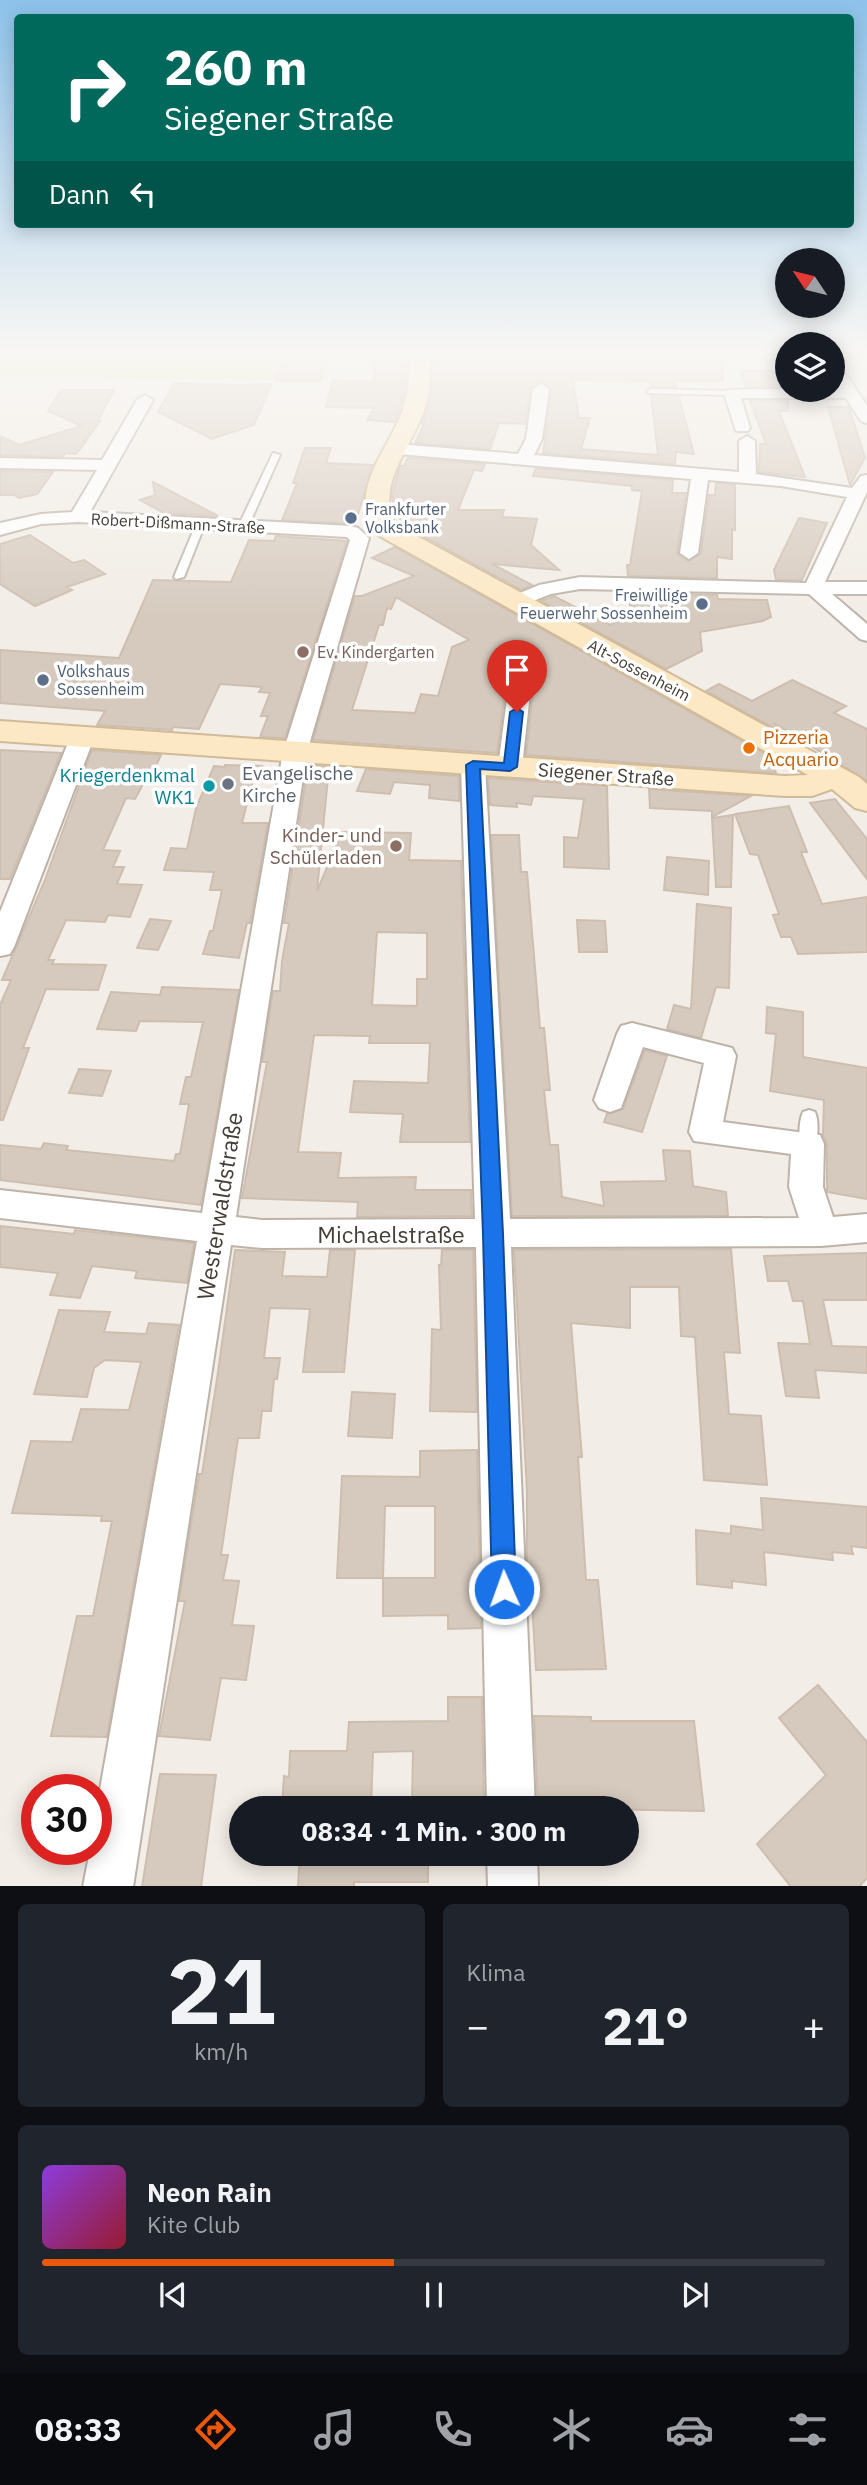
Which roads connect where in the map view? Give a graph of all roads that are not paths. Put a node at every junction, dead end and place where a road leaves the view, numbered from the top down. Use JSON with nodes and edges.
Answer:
{"nodes":[{"id":1,"x":124,"y":443,"type":"edge"},
{"id":2,"x":399,"y":443,"type":"edge"},
{"id":3,"x":532,"y":443,"type":"edge"},
{"id":4,"x":745,"y":443,"type":"edge"},
{"id":5,"x":397,"y":449,"type":"junction"},
{"id":6,"x":276,"y":455,"type":"dead end"},
{"id":7,"x":524,"y":459,"type":"junction"},
{"id":8,"x":0,"y":463,"type":"edge"},
{"id":9,"x":110,"y":465,"type":"junction"},
{"id":10,"x":700,"y":474,"type":"junction"},
{"id":11,"x":748,"y":478,"type":"junction"},
{"id":12,"x":862,"y":487,"type":"edge"},
{"id":13,"x":78,"y":517,"type":"junction"},
{"id":14,"x":200,"y":524,"type":"junction"},
{"id":15,"x":243,"y":527,"type":"junction"},
{"id":16,"x":0,"y":529,"type":"edge"},
{"id":17,"x":356,"y":535,"type":"joint"},
{"id":18,"x":689,"y":553,"type":"dead end"},
{"id":19,"x":179,"y":577,"type":"dead end"},
{"id":20,"x":813,"y":588,"type":"junction"},
{"id":21,"x":867,"y":588,"type":"edge"},
{"id":22,"x":515,"y":603,"type":"junction"},
{"id":23,"x":867,"y":635,"type":"edge"},
{"id":24,"x":520,"y":684,"type":"dead end"},
{"id":25,"x":0,"y":731,"type":"edge"},
{"id":26,"x":82,"y":738,"type":"junction"},
{"id":27,"x":295,"y":752,"type":"junction"},
{"id":28,"x":473,"y":765,"type":"junction"},
{"id":29,"x":510,"y":767,"type":"junction"},
{"id":30,"x":834,"y":776,"type":"junction"},
{"id":31,"x":867,"y":801,"type":"edge"},
{"id":32,"x":0,"y":947,"type":"edge"},
{"id":33,"x":610,"y":1100,"type":"dead end"},
{"id":34,"x":0,"y":1204,"type":"edge"},
{"id":35,"x":867,"y":1228,"type":"edge"},
{"id":36,"x":216,"y":1229,"type":"junction"},
{"id":37,"x":821,"y":1232,"type":"junction"},
{"id":38,"x":493,"y":1234,"type":"junction"},
{"id":39,"x":511,"y":1796,"type":"edge"},
{"id":40,"x":512,"y":1866,"type":"edge"},
{"id":41,"x":108,"y":1886,"type":"edge"},
{"id":42,"x":513,"y":1886,"type":"edge"}],
"edges":[{"from":1,"to":9,"type":"street"},
{"from":2,"to":5,"type":"main road"},
{"from":3,"to":7,"type":"street"},
{"from":4,"to":11,"type":"street"},
{"from":5,"to":7,"type":"street"},
{"from":5,"to":22,"type":"main road","name":"Alt-Sossenheim"},
{"from":6,"to":15,"type":"lane"},
{"from":7,"to":10,"type":"street"},
{"from":8,"to":9,"type":"street"},
{"from":9,"to":13,"type":"street"},
{"from":10,"to":11,"type":"street"},
{"from":10,"to":18,"type":"street"},
{"from":11,"to":12,"type":"street"},
{"from":12,"to":20,"type":"street"},
{"from":13,"to":14,"type":"street","name":"Robert-Dißmann-Straße"},
{"from":13,"to":16,"type":"street","name":"Robert-Dißmann-Straße"},
{"from":14,"to":15,"type":"street","name":"Robert-Dißmann-Straße"},
{"from":14,"to":19,"type":"lane"},
{"from":15,"to":17,"type":"street","name":"Robert-Dißmann-Straße"},
{"from":17,"to":27,"type":"street","name":"Westerwaldstraße"},
{"from":20,"to":21,"type":"street"},
{"from":20,"to":22,"type":"street"},
{"from":20,"to":23,"type":"street"},
{"from":22,"to":30,"type":"main road","name":"Alt-Sossenheim"},
{"from":24,"to":29,"type":"street"},
{"from":25,"to":26,"type":"main road","name":"Siegener Straße"},
{"from":26,"to":27,"type":"main road","name":"Siegener Straße"},
{"from":26,"to":32,"type":"street"},
{"from":27,"to":28,"type":"main road","name":"Siegener Straße"},
{"from":27,"to":36,"type":"street","name":"Westerwaldstraße"},
{"from":28,"to":29,"type":"main road","name":"Siegener Straße"},
{"from":28,"to":38,"type":"street"},
{"from":29,"to":30,"type":"main road","name":"Siegener Straße"},
{"from":30,"to":31,"type":"main road","name":"Alt-Sossenheim"},
{"from":33,"to":37,"type":"street"},
{"from":34,"to":36,"type":"street","name":"Michaelstraße"},
{"from":35,"to":37,"type":"street","name":"Michaelstraße"},
{"from":36,"to":38,"type":"street","name":"Michaelstraße"},
{"from":36,"to":41,"type":"street","name":"Westerwaldstraße"},
{"from":37,"to":38,"type":"street","name":"Michaelstraße"},
{"from":38,"to":39,"type":"street"},
{"from":40,"to":42,"type":"street"}]}
